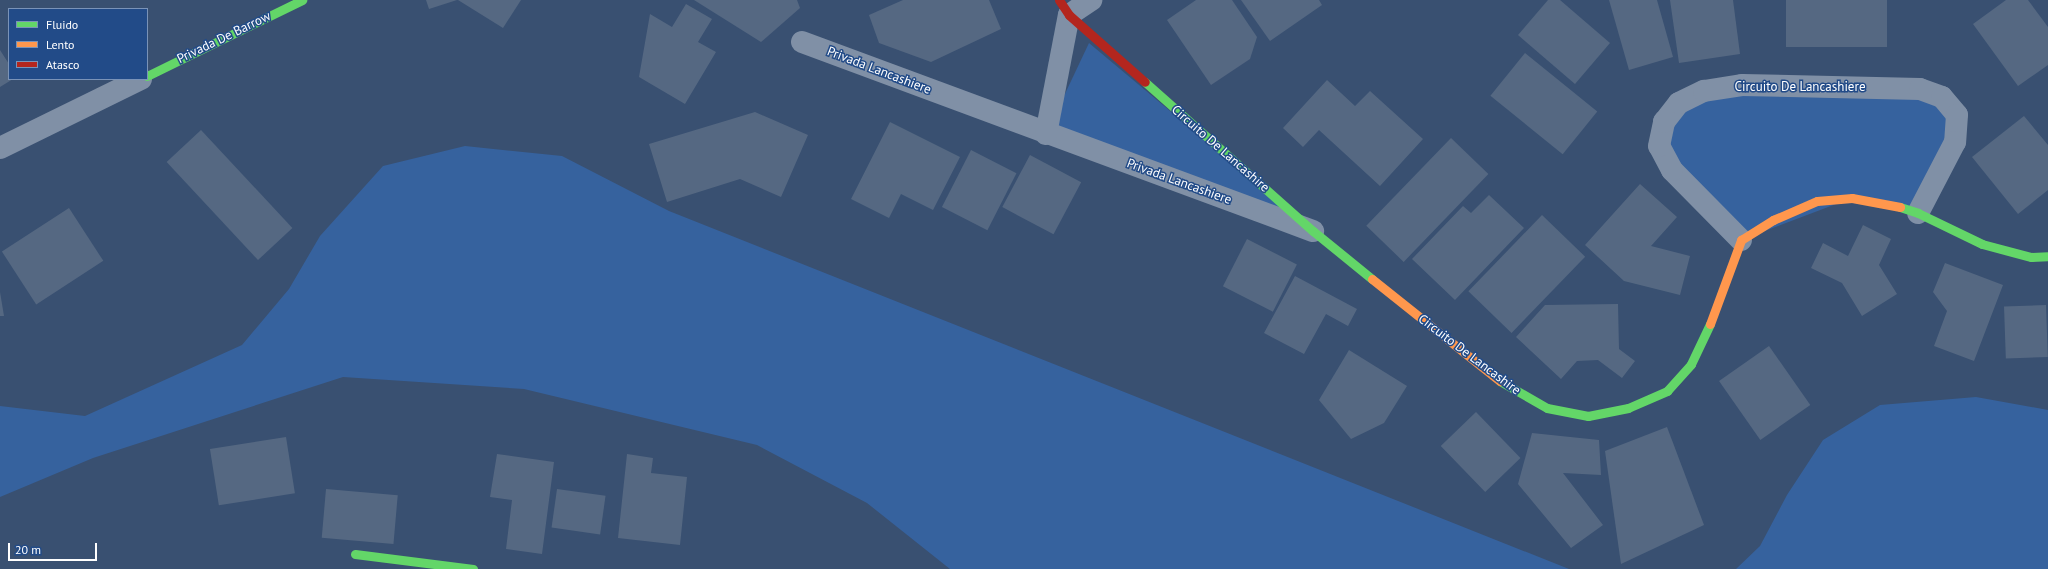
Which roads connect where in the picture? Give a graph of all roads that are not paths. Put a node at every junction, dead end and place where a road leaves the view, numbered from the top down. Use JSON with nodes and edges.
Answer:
{"nodes":[{"id":1,"x":302,"y":0,"type":"edge"},
{"id":2,"x":1092,"y":0,"type":"edge"},
{"id":3,"x":1064,"y":8,"type":"edge"},
{"id":4,"x":802,"y":42,"type":"dead end"},
{"id":5,"x":148,"y":76,"type":"edge"},
{"id":6,"x":139,"y":80,"type":"edge"},
{"id":7,"x":1046,"y":134,"type":"junction"},
{"id":8,"x":0,"y":148,"type":"edge"},
{"id":9,"x":1918,"y":213,"type":"junction"},
{"id":10,"x":1312,"y":231,"type":"junction"},
{"id":11,"x":1741,"y":240,"type":"junction"},
{"id":12,"x":2048,"y":256,"type":"edge"},
{"id":13,"x":355,"y":554,"type":"dead end"},
{"id":14,"x":462,"y":568,"type":"edge"},
{"id":15,"x":473,"y":569,"type":"edge"}],
"edges":[{"from":1,"to":5,"type":"street","name":"Privada De Barrow"},
{"from":2,"to":3,"type":"street"},
{"from":3,"to":7,"type":"street"},
{"from":3,"to":10,"type":"street","name":"Circuito De Lancashire"},
{"from":4,"to":7,"type":"street","name":"Privada Lancashiere"},
{"from":6,"to":8,"type":"street"},
{"from":7,"to":10,"type":"street","name":"Privada Lancashiere"},
{"from":9,"to":11,"type":"street"},
{"from":9,"to":11,"type":"street","name":"Circuito De Lancashiere"},
{"from":9,"to":12,"type":"street"},
{"from":10,"to":11,"type":"street","name":"Circuito De Lancashire"},
{"from":13,"to":14,"type":"street"},
{"from":14,"to":15,"type":"street"}]}
